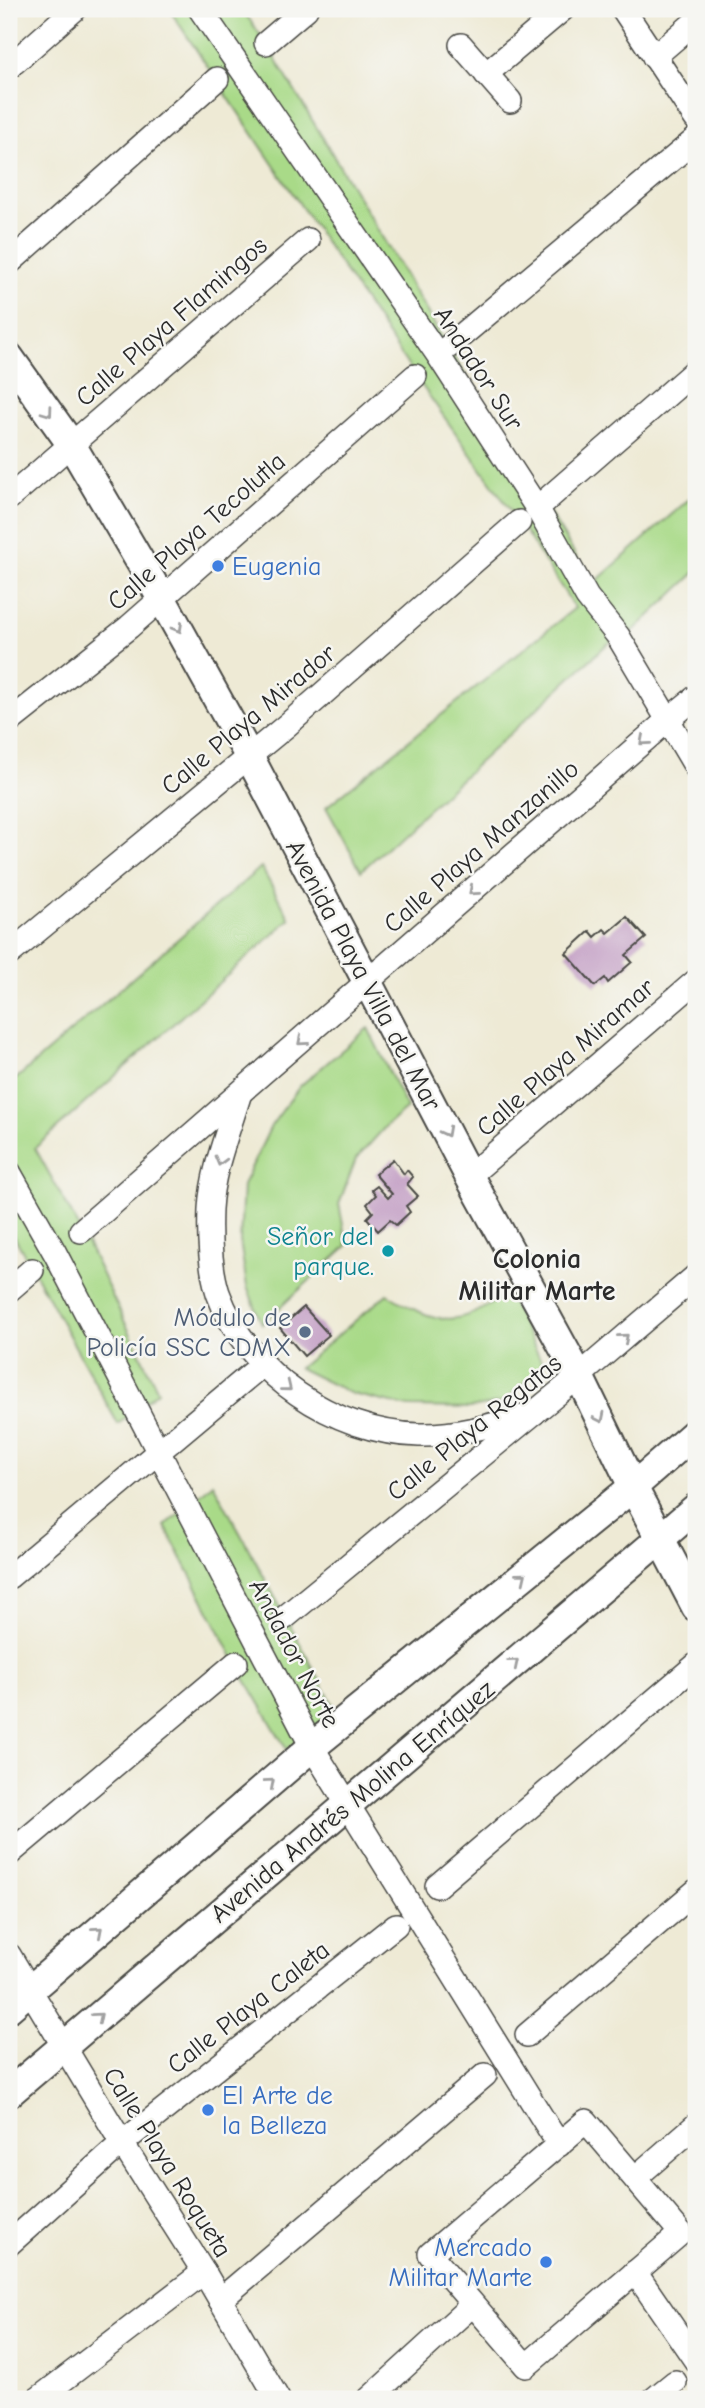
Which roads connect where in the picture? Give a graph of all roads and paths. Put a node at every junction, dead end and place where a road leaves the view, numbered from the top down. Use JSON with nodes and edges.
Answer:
{"nodes":[{"id":1,"x":75,"y":9,"type":"edge"},
{"id":2,"x":200,"y":9,"type":"edge"},
{"id":3,"x":306,"y":9,"type":"edge"},
{"id":4,"x":562,"y":9,"type":"edge"},
{"id":5,"x":623,"y":9,"type":"edge"},
{"id":6,"x":696,"y":21,"type":"edge"},
{"id":7,"x":266,"y":43,"type":"dead end"},
{"id":8,"x":461,"y":45,"type":"dead end"},
{"id":9,"x":654,"y":57,"type":"junction"},
{"id":10,"x":9,"y":67,"type":"edge"},
{"id":11,"x":486,"y":74,"type":"junction"},
{"id":12,"x":217,"y":79,"type":"dead end"},
{"id":13,"x":510,"y":101,"type":"dead end"},
{"id":14,"x":696,"y":119,"type":"edge"},
{"id":15,"x":696,"y":139,"type":"edge"},
{"id":16,"x":308,"y":240,"type":"dead end"},
{"id":17,"x":9,"y":263,"type":"edge"},
{"id":18,"x":448,"y":347,"type":"dead end"},
{"id":19,"x":9,"y":356,"type":"edge"},
{"id":20,"x":696,"y":370,"type":"edge"},
{"id":21,"x":415,"y":376,"type":"dead end"},
{"id":22,"x":71,"y":444,"type":"junction"},
{"id":23,"x":9,"y":498,"type":"edge"},
{"id":24,"x":544,"y":502,"type":"dead end"},
{"id":25,"x":519,"y":522,"type":"dead end"},
{"id":26,"x":162,"y":599,"type":"junction"},
{"id":27,"x":696,"y":697,"type":"edge"},
{"id":28,"x":669,"y":719,"type":"junction"},
{"id":29,"x":9,"y":722,"type":"edge"},
{"id":30,"x":249,"y":756,"type":"junction"},
{"id":31,"x":696,"y":767,"type":"edge"},
{"id":32,"x":9,"y":954,"type":"edge"},
{"id":33,"x":696,"y":981,"type":"edge"},
{"id":34,"x":367,"y":983,"type":"junction"},
{"id":35,"x":239,"y":1096,"type":"junction"},
{"id":36,"x":9,"y":1172,"type":"edge"},
{"id":37,"x":469,"y":1175,"type":"junction"},
{"id":38,"x":82,"y":1231,"type":"dead end"},
{"id":39,"x":32,"y":1270,"type":"dead end"},
{"id":40,"x":696,"y":1276,"type":"edge"},
{"id":41,"x":9,"y":1290,"type":"edge"},
{"id":42,"x":262,"y":1365,"type":"junction"},
{"id":43,"x":579,"y":1377,"type":"junction"},
{"id":44,"x":534,"y":1413,"type":"junction"},
{"id":45,"x":696,"y":1432,"type":"edge"},
{"id":46,"x":158,"y":1452,"type":"junction"},
{"id":47,"x":633,"y":1487,"type":"junction"},
{"id":48,"x":696,"y":1508,"type":"edge"},
{"id":49,"x":660,"y":1539,"type":"junction"},
{"id":50,"x":9,"y":1577,"type":"edge"},
{"id":51,"x":696,"y":1608,"type":"edge"},
{"id":52,"x":284,"y":1618,"type":"dead end"},
{"id":53,"x":236,"y":1662,"type":"dead end"},
{"id":54,"x":696,"y":1665,"type":"edge"},
{"id":55,"x":312,"y":1747,"type":"junction"},
{"id":56,"x":348,"y":1805,"type":"junction"},
{"id":57,"x":9,"y":1854,"type":"edge"},
{"id":58,"x":437,"y":1886,"type":"dead end"},
{"id":59,"x":696,"y":1891,"type":"edge"},
{"id":60,"x":396,"y":1925,"type":"dead end"},
{"id":61,"x":9,"y":1955,"type":"edge"},
{"id":62,"x":30,"y":1990,"type":"junction"},
{"id":63,"x":9,"y":2008,"type":"edge"},
{"id":64,"x":527,"y":2035,"type":"dead end"},
{"id":65,"x":64,"y":2046,"type":"junction"},
{"id":66,"x":485,"y":2075,"type":"dead end"},
{"id":67,"x":9,"y":2093,"type":"edge"},
{"id":68,"x":696,"y":2125,"type":"edge"},
{"id":69,"x":122,"y":2143,"type":"junction"},
{"id":70,"x":559,"y":2145,"type":"junction"},
{"id":71,"x":635,"y":2178,"type":"junction"},
{"id":72,"x":9,"y":2244,"type":"edge"},
{"id":73,"x":204,"y":2272,"type":"junction"},
{"id":74,"x":635,"y":2272,"type":"junction"},
{"id":75,"x":220,"y":2300,"type":"junction"},
{"id":76,"x":472,"y":2305,"type":"junction"},
{"id":77,"x":696,"y":2361,"type":"edge"},
{"id":78,"x":675,"y":2382,"type":"dead end"},
{"id":79,"x":38,"y":2399,"type":"edge"},
{"id":80,"x":278,"y":2399,"type":"edge"},
{"id":81,"x":369,"y":2399,"type":"edge"},
{"id":82,"x":654,"y":2399,"type":"edge"}],
"edges":[{"from":1,"to":10,"type":"street"},
{"from":2,"to":28,"type":"street","name":"Andador Sur"},
{"from":3,"to":7,"type":"street"},
{"from":4,"to":11,"type":"street"},
{"from":5,"to":9,"type":"street"},
{"from":6,"to":9,"type":"street"},
{"from":8,"to":11,"type":"street"},
{"from":9,"to":14,"type":"street"},
{"from":11,"to":13,"type":"street"},
{"from":12,"to":17,"type":"street"},
{"from":15,"to":18,"type":"street"},
{"from":16,"to":22,"type":"street","name":"Calle Playa Flamingos"},
{"from":19,"to":22,"type":"main road","name":"Avenida Playa Villa del Mar","one_way":true},
{"from":20,"to":24,"type":"street"},
{"from":21,"to":26,"type":"street","name":"Calle Playa Tecolutla"},
{"from":22,"to":23,"type":"street","name":"Calle Playa Flamingos"},
{"from":22,"to":26,"type":"main road","name":"Avenida Playa Villa del Mar"},
{"from":25,"to":30,"type":"street","name":"Calle Playa Mirador"},
{"from":26,"to":29,"type":"street","name":"Calle Playa Tecolutla"},
{"from":26,"to":30,"type":"main road","name":"Avenida Playa Villa del Mar","one_way":true},
{"from":27,"to":28,"type":"street","name":"Calle Playa Manzanillo"},
{"from":28,"to":31,"type":"street","name":"Andador Sur"},
{"from":28,"to":34,"type":"street","name":"Calle Playa Manzanillo","one_way":true},
{"from":30,"to":32,"type":"street","name":"Calle Playa Mirador"},
{"from":30,"to":34,"type":"main road","name":"Avenida Playa Villa del Mar"},
{"from":33,"to":37,"type":"street","name":"Calle Playa Miramar"},
{"from":34,"to":35,"type":"street","name":"Calle Playa Manzanillo","one_way":true},
{"from":34,"to":37,"type":"main road","name":"Avenida Playa Villa del Mar","one_way":true},
{"from":35,"to":38,"type":"street","name":"Calle Playa Manzanillo"},
{"from":35,"to":42,"type":"street","one_way":true},
{"from":36,"to":46,"type":"street","name":"Andador Norte"},
{"from":37,"to":43,"type":"main road","name":"Avenida Playa Villa del Mar"},
{"from":39,"to":41,"type":"street"},
{"from":43,"to":40,"type":"street","name":"Calle Playa Regatas","one_way":true},
{"from":42,"to":44,"type":"street","one_way":true},
{"from":42,"to":46,"type":"street"},
{"from":43,"to":44,"type":"street","name":"Calle Playa Regatas"},
{"from":43,"to":47,"type":"main road","name":"Avenida Playa Villa del Mar","one_way":true},
{"from":44,"to":52,"type":"street","name":"Calle Playa Regatas"},
{"from":45,"to":47,"type":"main road"},
{"from":46,"to":50,"type":"street"},
{"from":46,"to":55,"type":"street","name":"Andador Norte"},
{"from":47,"to":49,"type":"main road","name":"Avenida Playa Villa del Mar"},
{"from":55,"to":47,"type":"main road","one_way":true},
{"from":48,"to":49,"type":"main road","name":"Avenida Andrés Molina Enríquez"},
{"from":49,"to":51,"type":"main road","name":"Avenida Playa Villa del Mar"},
{"from":56,"to":49,"type":"main road","name":"Avenida Andrés Molina Enríquez","one_way":true},
{"from":53,"to":57,"type":"street"},
{"from":54,"to":58,"type":"street"},
{"from":55,"to":56,"type":"street","name":"Andador Norte"},
{"from":62,"to":55,"type":"main road","one_way":true},
{"from":65,"to":56,"type":"main road","name":"Avenida Andrés Molina Enríquez","one_way":true},
{"from":56,"to":70,"type":"street","name":"Andador Norte"},
{"from":59,"to":64,"type":"street"},
{"from":60,"to":69,"type":"street","name":"Calle Playa Caleta"},
{"from":61,"to":62,"type":"street","name":"Calle Playa Roqueta"},
{"from":62,"to":63,"type":"main road"},
{"from":62,"to":65,"type":"street","name":"Calle Playa Roqueta"},
{"from":65,"to":67,"type":"main road","name":"Avenida Andrés Molina Enríquez"},
{"from":65,"to":69,"type":"street","name":"Calle Playa Roqueta"},
{"from":66,"to":75,"type":"street"},
{"from":68,"to":71,"type":"street"},
{"from":69,"to":72,"type":"street","name":"Calle Playa Caleta"},
{"from":69,"to":73,"type":"street","name":"Calle Playa Roqueta"},
{"from":70,"to":71,"type":"street"},
{"from":70,"to":76,"type":"street"},
{"from":71,"to":74,"type":"street"},
{"from":73,"to":75,"type":"street","name":"Calle Playa Roqueta"},
{"from":73,"to":79,"type":"street"},
{"from":74,"to":76,"type":"street"},
{"from":74,"to":77,"type":"street"},
{"from":75,"to":80,"type":"street","name":"Calle Playa Roqueta"},
{"from":76,"to":81,"type":"street"},
{"from":78,"to":82,"type":"street"}]}
